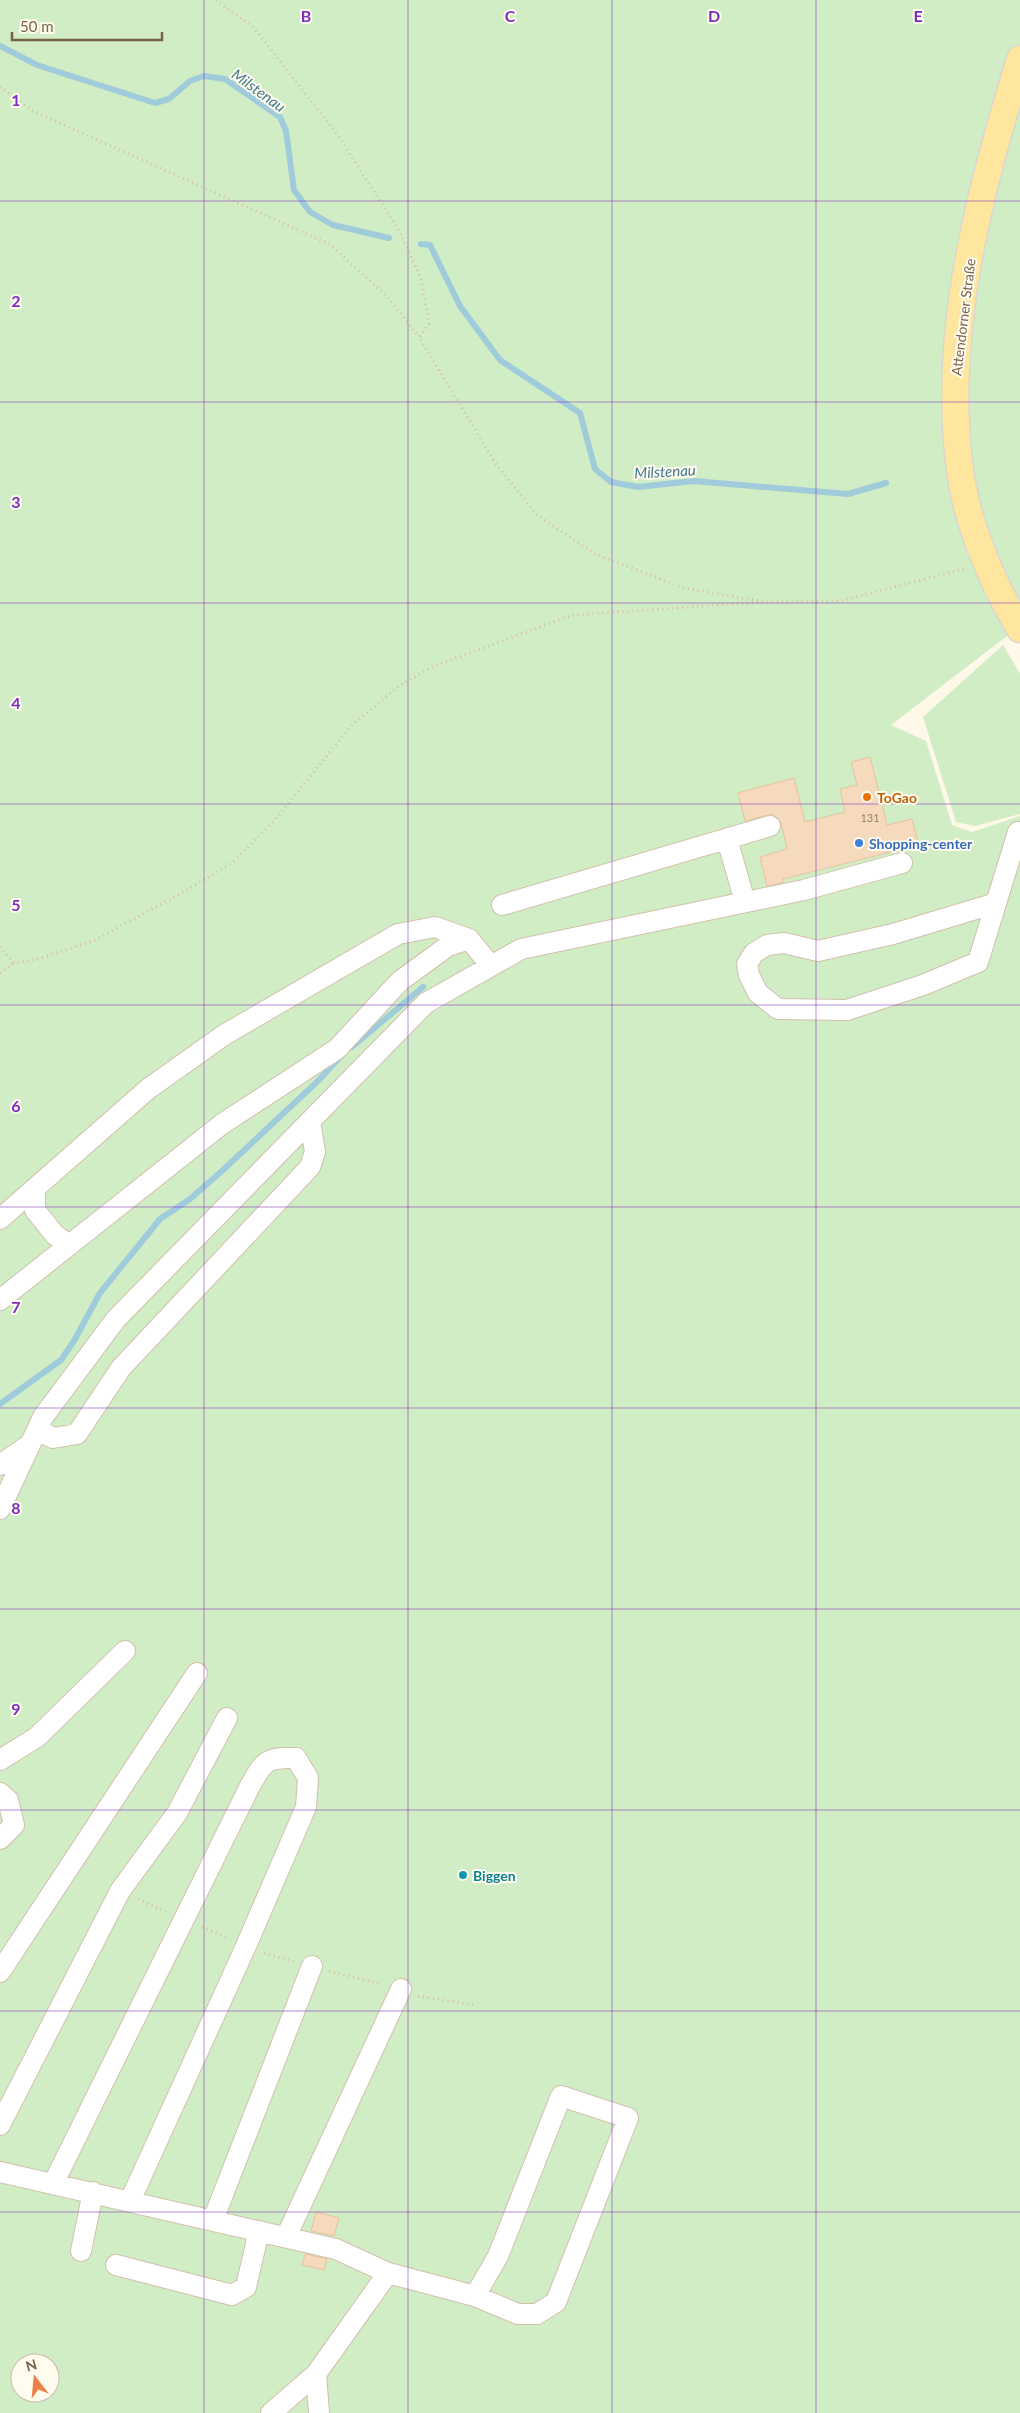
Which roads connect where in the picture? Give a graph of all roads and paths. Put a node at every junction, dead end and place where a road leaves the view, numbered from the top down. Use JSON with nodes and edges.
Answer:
{"nodes":[{"id":1,"x":216,"y":0,"type":"edge"},
{"id":2,"x":1020,"y":59,"type":"edge"},
{"id":3,"x":0,"y":87,"type":"edge"},
{"id":4,"x":419,"y":337,"type":"junction"},
{"id":5,"x":986,"y":561,"type":"junction"},
{"id":6,"x":765,"y":602,"type":"junction"},
{"id":7,"x":1020,"y":629,"type":"edge"},
{"id":8,"x":770,"y":826,"type":"dead end"},
{"id":9,"x":1018,"y":832,"type":"dead end"},
{"id":10,"x":727,"y":839,"type":"junction"},
{"id":11,"x":902,"y":863,"type":"dead end"},
{"id":12,"x":745,"y":902,"type":"junction"},
{"id":13,"x":996,"y":903,"type":"junction"},
{"id":14,"x":502,"y":905,"type":"dead end"},
{"id":15,"x":469,"y":939,"type":"junction"},
{"id":16,"x":0,"y":947,"type":"edge"},
{"id":17,"x":14,"y":963,"type":"junction"},
{"id":18,"x":491,"y":966,"type":"junction"},
{"id":19,"x":0,"y":973,"type":"edge"},
{"id":20,"x":310,"y":1121,"type":"junction"},
{"id":21,"x":35,"y":1188,"type":"junction"},
{"id":22,"x":0,"y":1219,"type":"edge"},
{"id":23,"x":69,"y":1246,"type":"junction"},
{"id":24,"x":0,"y":1300,"type":"edge"},
{"id":25,"x":34,"y":1438,"type":"junction"},
{"id":26,"x":0,"y":1465,"type":"edge"},
{"id":27,"x":0,"y":1509,"type":"edge"},
{"id":28,"x":125,"y":1651,"type":"dead end"},
{"id":29,"x":197,"y":1673,"type":"dead end"},
{"id":30,"x":227,"y":1718,"type":"dead end"},
{"id":31,"x":0,"y":1760,"type":"edge"},
{"id":32,"x":0,"y":1793,"type":"edge"},
{"id":33,"x":0,"y":1839,"type":"edge"},
{"id":34,"x":312,"y":1966,"type":"dead end"},
{"id":35,"x":0,"y":1972,"type":"edge"},
{"id":36,"x":401,"y":1990,"type":"dead end"},
{"id":37,"x":0,"y":2125,"type":"edge"},
{"id":38,"x":0,"y":2172,"type":"edge"},
{"id":39,"x":53,"y":2184,"type":"junction"},
{"id":40,"x":93,"y":2192,"type":"junction"},
{"id":41,"x":130,"y":2201,"type":"junction"},
{"id":42,"x":213,"y":2220,"type":"junction"},
{"id":43,"x":259,"y":2231,"type":"junction"},
{"id":44,"x":286,"y":2237,"type":"junction"},
{"id":45,"x":81,"y":2251,"type":"dead end"},
{"id":46,"x":116,"y":2265,"type":"dead end"},
{"id":47,"x":388,"y":2273,"type":"junction"},
{"id":48,"x":475,"y":2296,"type":"junction"},
{"id":49,"x":316,"y":2374,"type":"junction"},
{"id":50,"x":271,"y":2413,"type":"edge"},
{"id":51,"x":319,"y":2413,"type":"edge"}],
"edges":[{"from":1,"to":4,"type":"path"},
{"from":2,"to":5,"type":"main road","name":"Attendorner Straße"},
{"from":3,"to":4,"type":"path"},
{"from":4,"to":6,"type":"path"},
{"from":5,"to":6,"type":"path"},
{"from":5,"to":7,"type":"main road","name":"Attendorner Straße"},
{"from":6,"to":17,"type":"path"},
{"from":8,"to":10,"type":"lane"},
{"from":9,"to":13,"type":"lane"},
{"from":10,"to":12,"type":"lane"},
{"from":10,"to":14,"type":"lane"},
{"from":11,"to":12,"type":"lane"},
{"from":12,"to":18,"type":"lane"},
{"from":13,"to":13,"type":"lane"},
{"from":15,"to":18,"type":"lane"},
{"from":15,"to":21,"type":"lane"},
{"from":15,"to":23,"type":"lane"},
{"from":16,"to":17,"type":"path"},
{"from":17,"to":19,"type":"path"},
{"from":18,"to":20,"type":"lane"},
{"from":20,"to":25,"type":"lane"},
{"from":20,"to":25,"type":"lane"},
{"from":21,"to":22,"type":"lane"},
{"from":21,"to":23,"type":"lane"},
{"from":23,"to":24,"type":"lane"},
{"from":25,"to":26,"type":"lane"},
{"from":25,"to":27,"type":"lane"},
{"from":28,"to":31,"type":"lane"},
{"from":29,"to":35,"type":"lane"},
{"from":30,"to":37,"type":"lane"},
{"from":32,"to":33,"type":"lane"},
{"from":34,"to":42,"type":"lane"},
{"from":36,"to":44,"type":"lane"},
{"from":38,"to":39,"type":"lane"},
{"from":39,"to":40,"type":"lane"},
{"from":39,"to":41,"type":"lane"},
{"from":40,"to":41,"type":"lane"},
{"from":40,"to":45,"type":"lane"},
{"from":41,"to":42,"type":"lane"},
{"from":42,"to":43,"type":"lane"},
{"from":43,"to":44,"type":"lane"},
{"from":43,"to":46,"type":"lane"},
{"from":44,"to":47,"type":"lane"},
{"from":47,"to":48,"type":"lane"},
{"from":47,"to":49,"type":"lane"},
{"from":48,"to":48,"type":"lane"},
{"from":49,"to":50,"type":"lane"},
{"from":49,"to":51,"type":"lane"}]}
